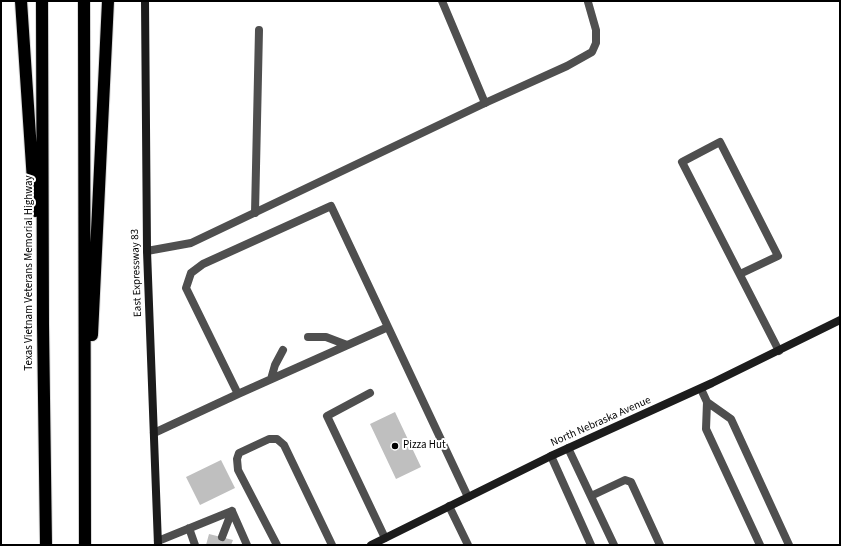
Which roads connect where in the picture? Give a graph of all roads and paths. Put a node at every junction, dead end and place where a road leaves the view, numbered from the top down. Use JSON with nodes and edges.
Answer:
{"nodes":[{"id":1,"x":21,"y":1,"type":"edge"},
{"id":2,"x":42,"y":1,"type":"edge"},
{"id":3,"x":84,"y":1,"type":"edge"},
{"id":4,"x":108,"y":1,"type":"edge"},
{"id":5,"x":145,"y":1,"type":"edge"},
{"id":6,"x":442,"y":1,"type":"edge"},
{"id":7,"x":588,"y":2,"type":"edge"},
{"id":8,"x":259,"y":30,"type":"dead end"},
{"id":9,"x":485,"y":103,"type":"junction"},
{"id":10,"x":255,"y":213,"type":"junction"},
{"id":11,"x":147,"y":251,"type":"junction"},
{"id":12,"x":740,"y":274,"type":"junction"},
{"id":13,"x":840,"y":320,"type":"edge"},
{"id":14,"x":43,"y":324,"type":"junction"},
{"id":15,"x":388,"y":327,"type":"junction"},
{"id":16,"x":308,"y":338,"type":"dead end"},
{"id":17,"x":347,"y":345,"type":"junction"},
{"id":18,"x":283,"y":350,"type":"dead end"},
{"id":19,"x":779,"y":351,"type":"junction"},
{"id":20,"x":271,"y":379,"type":"junction"},
{"id":21,"x":701,"y":389,"type":"junction"},
{"id":22,"x":370,"y":393,"type":"dead end"},
{"id":23,"x":238,"y":394,"type":"junction"},
{"id":24,"x":707,"y":402,"type":"junction"},
{"id":25,"x":154,"y":433,"type":"junction"},
{"id":26,"x":568,"y":448,"type":"junction"},
{"id":27,"x":551,"y":456,"type":"junction"},
{"id":28,"x":85,"y":474,"type":"junction"},
{"id":29,"x":591,"y":496,"type":"junction"},
{"id":30,"x":468,"y":497,"type":"junction"},
{"id":31,"x":449,"y":506,"type":"junction"},
{"id":32,"x":232,"y":511,"type":"junction"},
{"id":33,"x":189,"y":528,"type":"junction"},
{"id":34,"x":222,"y":537,"type":"dead end"},
{"id":35,"x":385,"y":538,"type":"junction"},
{"id":36,"x":158,"y":543,"type":"edge"},
{"id":37,"x":46,"y":545,"type":"edge"},
{"id":38,"x":85,"y":545,"type":"edge"},
{"id":39,"x":194,"y":545,"type":"edge"},
{"id":40,"x":247,"y":545,"type":"edge"},
{"id":41,"x":277,"y":545,"type":"edge"},
{"id":42,"x":332,"y":545,"type":"edge"},
{"id":43,"x":371,"y":545,"type":"edge"},
{"id":44,"x":468,"y":545,"type":"edge"},
{"id":45,"x":591,"y":545,"type":"edge"},
{"id":46,"x":614,"y":545,"type":"edge"},
{"id":47,"x":660,"y":545,"type":"edge"},
{"id":48,"x":760,"y":545,"type":"edge"},
{"id":49,"x":789,"y":545,"type":"edge"}],
"edges":[{"from":1,"to":14,"type":"highway"},
{"from":2,"to":14,"type":"highway","name":"Texas Vietnam Veterans Memorial Highway"},
{"from":3,"to":28,"type":"highway"},
{"from":4,"to":28,"type":"highway"},
{"from":5,"to":11,"type":"main road","name":"East Expressway 83"},
{"from":6,"to":9,"type":"street"},
{"from":7,"to":9,"type":"street"},
{"from":8,"to":10,"type":"street"},
{"from":9,"to":10,"type":"street"},
{"from":10,"to":11,"type":"street"},
{"from":11,"to":25,"type":"main road","name":"East Expressway 83"},
{"from":12,"to":12,"type":"street"},
{"from":12,"to":19,"type":"street"},
{"from":13,"to":19,"type":"main road","name":"North Nebraska Avenue"},
{"from":14,"to":37,"type":"highway","name":"Texas Vietnam Veterans Memorial Highway"},
{"from":15,"to":17,"type":"street"},
{"from":15,"to":23,"type":"street"},
{"from":15,"to":30,"type":"street"},
{"from":16,"to":17,"type":"street"},
{"from":17,"to":20,"type":"street"},
{"from":18,"to":20,"type":"street"},
{"from":19,"to":21,"type":"main road","name":"North Nebraska Avenue"},
{"from":20,"to":23,"type":"street"},
{"from":21,"to":24,"type":"street"},
{"from":21,"to":26,"type":"main road","name":"North Nebraska Avenue"},
{"from":22,"to":35,"type":"street"},
{"from":23,"to":25,"type":"street"},
{"from":24,"to":48,"type":"street"},
{"from":24,"to":49,"type":"street"},
{"from":25,"to":36,"type":"main road","name":"East Expressway 83"},
{"from":26,"to":27,"type":"main road","name":"North Nebraska Avenue"},
{"from":26,"to":29,"type":"street"},
{"from":27,"to":30,"type":"main road","name":"North Nebraska Avenue"},
{"from":27,"to":45,"type":"street"},
{"from":28,"to":38,"type":"highway"},
{"from":29,"to":46,"type":"street"},
{"from":29,"to":47,"type":"street"},
{"from":30,"to":31,"type":"main road","name":"North Nebraska Avenue"},
{"from":31,"to":35,"type":"main road","name":"North Nebraska Avenue"},
{"from":31,"to":44,"type":"street"},
{"from":32,"to":33,"type":"street"},
{"from":32,"to":34,"type":"street"},
{"from":32,"to":40,"type":"street"},
{"from":33,"to":36,"type":"street"},
{"from":33,"to":39,"type":"street"},
{"from":35,"to":43,"type":"main road","name":"North Nebraska Avenue"},
{"from":41,"to":42,"type":"street"}]}
